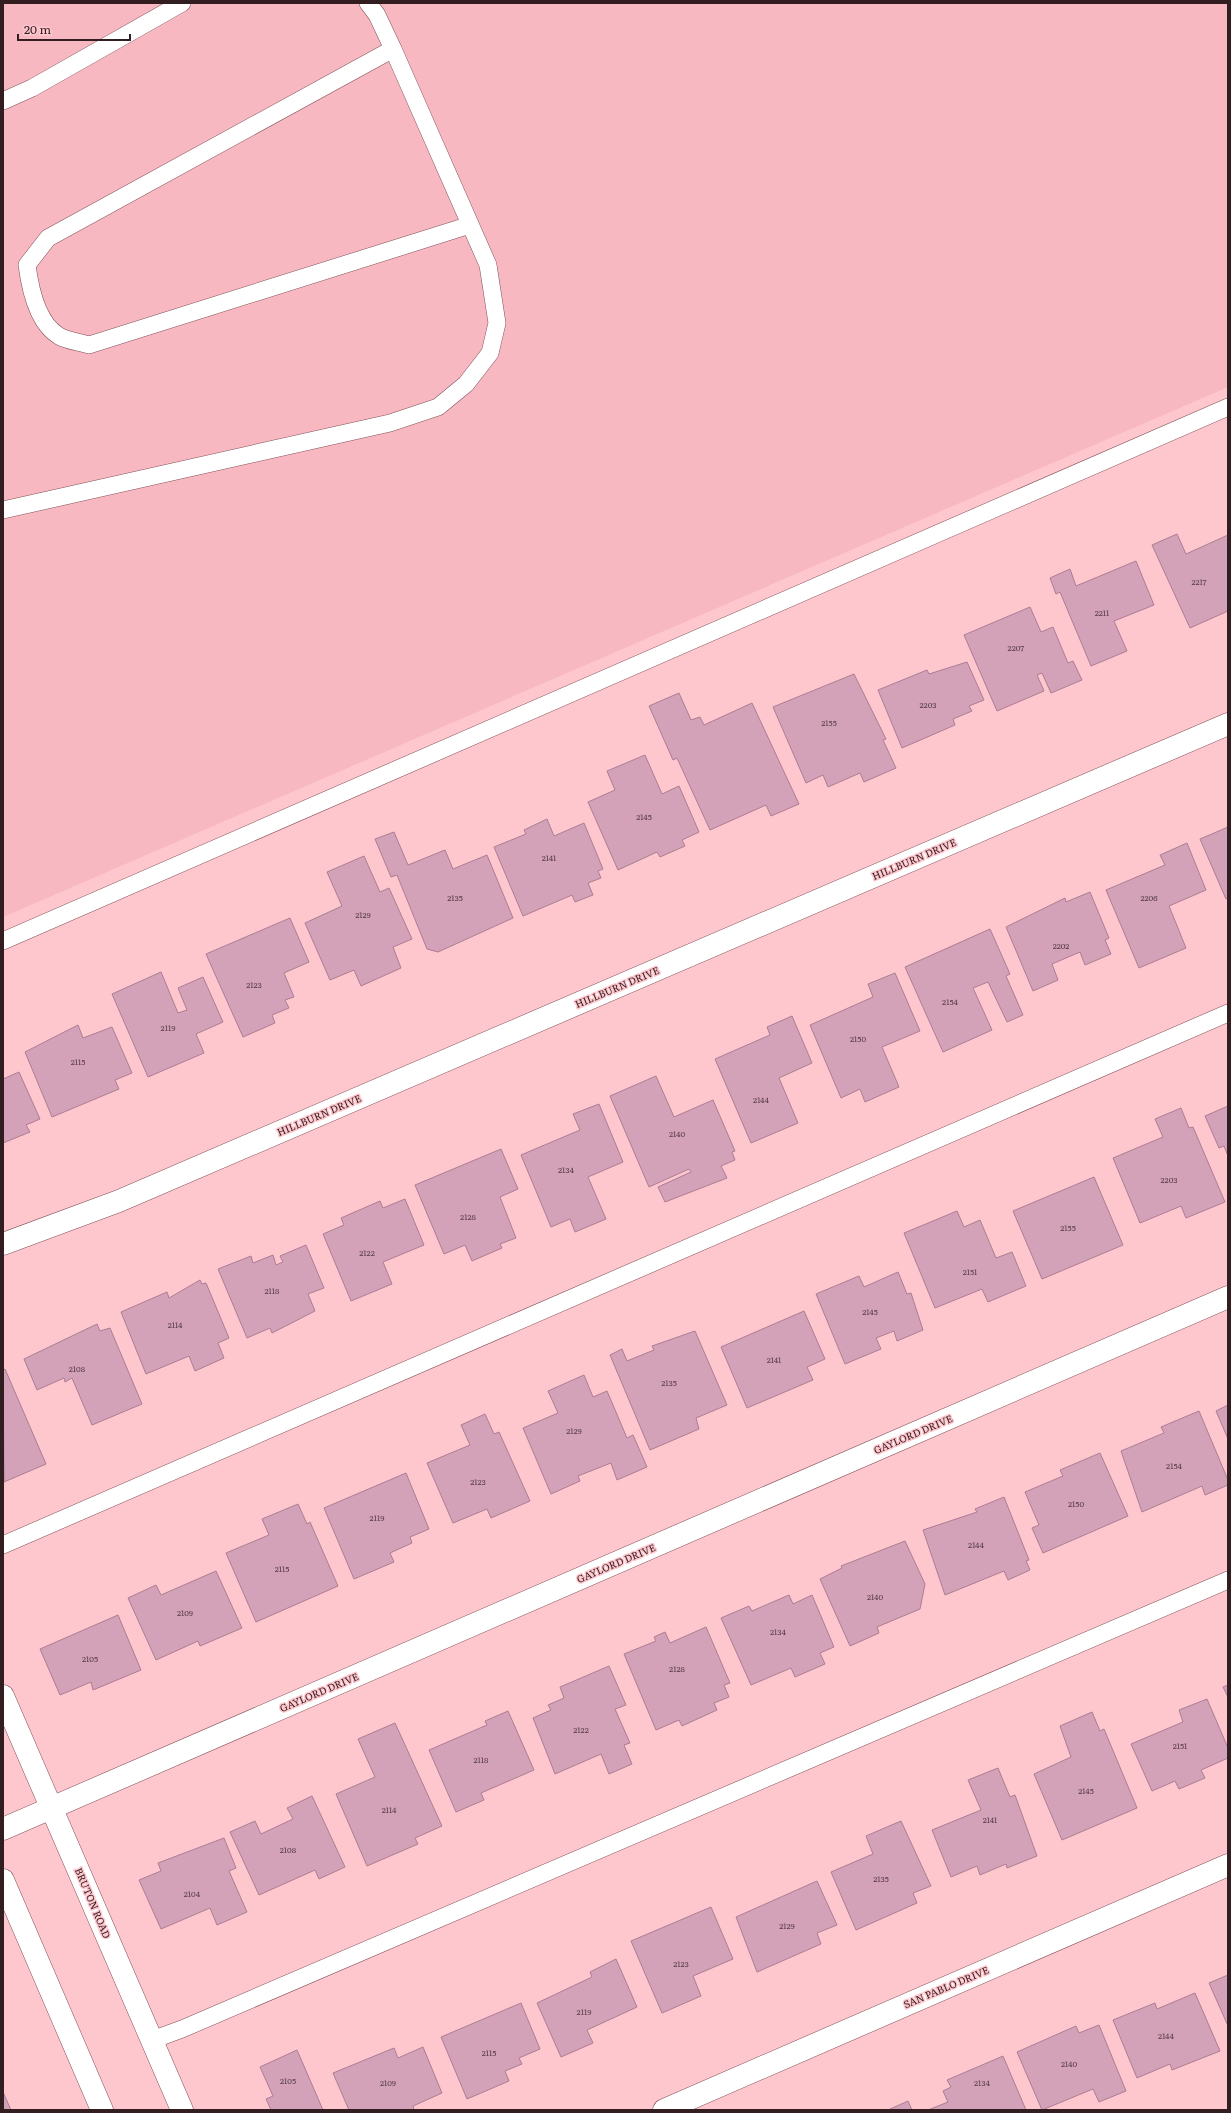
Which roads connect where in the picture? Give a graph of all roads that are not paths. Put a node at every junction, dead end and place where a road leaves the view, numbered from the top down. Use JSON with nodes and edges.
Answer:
{"nodes":[{"id":1,"x":182,"y":3,"type":"edge"},
{"id":2,"x":368,"y":3,"type":"edge"},
{"id":3,"x":393,"y":49,"type":"junction"},
{"id":4,"x":3,"y":101,"type":"edge"},
{"id":5,"x":470,"y":225,"type":"junction"},
{"id":6,"x":1228,"y":407,"type":"edge"},
{"id":7,"x":3,"y":510,"type":"edge"},
{"id":8,"x":1228,"y":724,"type":"edge"},
{"id":9,"x":3,"y":941,"type":"edge"},
{"id":10,"x":1228,"y":1013,"type":"edge"},
{"id":11,"x":3,"y":1244,"type":"edge"},
{"id":12,"x":1228,"y":1297,"type":"edge"},
{"id":13,"x":3,"y":1545,"type":"edge"},
{"id":14,"x":1228,"y":1580,"type":"edge"},
{"id":15,"x":3,"y":1696,"type":"edge"},
{"id":16,"x":53,"y":1808,"type":"junction"},
{"id":17,"x":3,"y":1829,"type":"edge"},
{"id":18,"x":1228,"y":1865,"type":"edge"},
{"id":19,"x":3,"y":1880,"type":"edge"},
{"id":20,"x":152,"y":2040,"type":"junction"},
{"id":21,"x":102,"y":2110,"type":"edge"},
{"id":22,"x":182,"y":2110,"type":"edge"},
{"id":23,"x":664,"y":2110,"type":"edge"}],
"edges":[{"from":1,"to":4,"type":"lane"},
{"from":2,"to":3,"type":"lane"},
{"from":3,"to":5,"type":"lane"},
{"from":3,"to":5,"type":"lane"},
{"from":5,"to":7,"type":"lane"},
{"from":6,"to":9,"type":"lane"},
{"from":8,"to":11,"type":"street","name":"HILLBURN DRIVE"},
{"from":10,"to":13,"type":"lane"},
{"from":12,"to":16,"type":"street","name":"GAYLORD DRIVE"},
{"from":14,"to":20,"type":"lane"},
{"from":15,"to":16,"type":"street","name":"BRUTON ROAD"},
{"from":16,"to":17,"type":"street","name":"GAYLORD DRIVE"},
{"from":16,"to":20,"type":"street","name":"BRUTON ROAD"},
{"from":18,"to":23,"type":"street","name":"SAN PABLO DRIVE"},
{"from":19,"to":21,"type":"street"},
{"from":20,"to":22,"type":"street","name":"BRUTON ROAD"}]}
